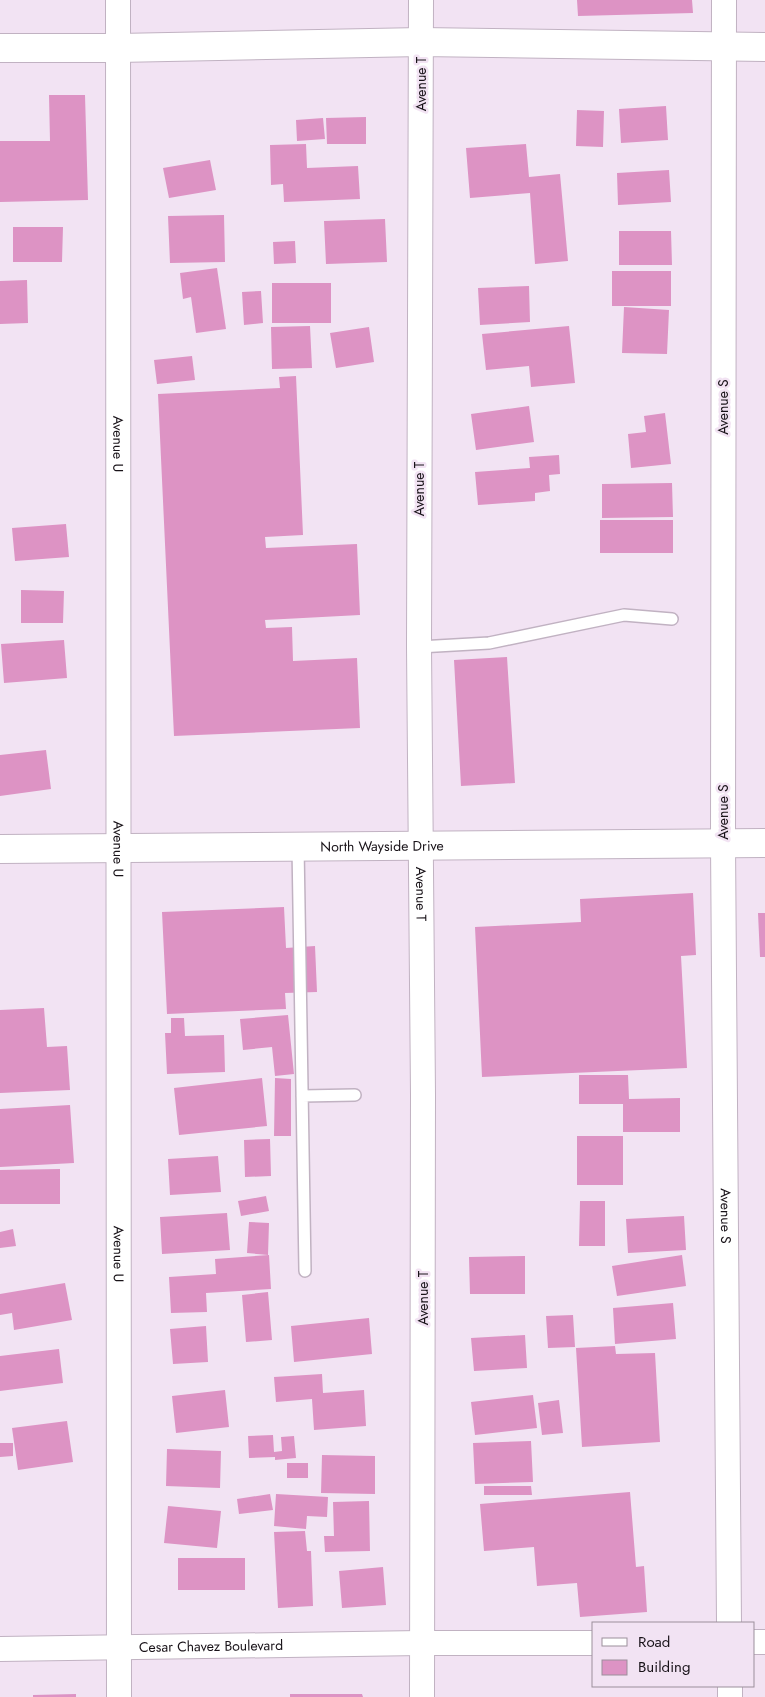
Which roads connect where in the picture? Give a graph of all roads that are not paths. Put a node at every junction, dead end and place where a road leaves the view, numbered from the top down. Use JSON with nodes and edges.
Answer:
{"nodes":[{"id":1,"x":118,"y":0,"type":"edge"},
{"id":2,"x":421,"y":0,"type":"edge"},
{"id":3,"x":724,"y":0,"type":"edge"},
{"id":4,"x":421,"y":42,"type":"junction"},
{"id":5,"x":723,"y":47,"type":"junction"},
{"id":6,"x":765,"y":47,"type":"edge"},
{"id":7,"x":0,"y":48,"type":"edge"},
{"id":8,"x":118,"y":48,"type":"junction"},
{"id":9,"x":672,"y":619,"type":"dead end"},
{"id":10,"x":419,"y":647,"type":"junction"},
{"id":11,"x":765,"y":843,"type":"edge"},
{"id":12,"x":723,"y":844,"type":"junction"},
{"id":13,"x":298,"y":846,"type":"junction"},
{"id":14,"x":421,"y":846,"type":"junction"},
{"id":15,"x":118,"y":847,"type":"junction"},
{"id":16,"x":0,"y":848,"type":"edge"},
{"id":17,"x":356,"y":1095,"type":"dead end"},
{"id":18,"x":302,"y":1096,"type":"junction"},
{"id":19,"x":305,"y":1270,"type":"dead end"},
{"id":20,"x":730,"y":1622,"type":"edge"},
{"id":21,"x":422,"y":1643,"type":"junction"},
{"id":22,"x":592,"y":1643,"type":"edge"},
{"id":23,"x":120,"y":1648,"type":"junction"},
{"id":24,"x":0,"y":1649,"type":"edge"},
{"id":25,"x":119,"y":1697,"type":"edge"},
{"id":26,"x":422,"y":1697,"type":"edge"}],
"edges":[{"from":1,"to":8,"type":"street","name":"Avenue U"},
{"from":2,"to":4,"type":"street","name":"Avenue T"},
{"from":3,"to":5,"type":"street","name":"Avenue S"},
{"from":4,"to":5,"type":"main road"},
{"from":4,"to":8,"type":"main road"},
{"from":4,"to":10,"type":"street","name":"Avenue T"},
{"from":5,"to":6,"type":"main road"},
{"from":5,"to":12,"type":"street","name":"Avenue S"},
{"from":7,"to":8,"type":"main road"},
{"from":8,"to":15,"type":"street","name":"Avenue U"},
{"from":9,"to":10,"type":"lane"},
{"from":10,"to":14,"type":"street","name":"Avenue T"},
{"from":11,"to":12,"type":"main road","name":"North Wayside Drive"},
{"from":12,"to":14,"type":"main road","name":"North Wayside Drive"},
{"from":12,"to":20,"type":"street","name":"Avenue S"},
{"from":13,"to":14,"type":"main road","name":"North Wayside Drive"},
{"from":13,"to":15,"type":"main road","name":"North Wayside Drive"},
{"from":13,"to":18,"type":"lane"},
{"from":14,"to":21,"type":"street","name":"Avenue T"},
{"from":15,"to":16,"type":"main road","name":"North Wayside Drive"},
{"from":15,"to":23,"type":"street","name":"Avenue U"},
{"from":17,"to":18,"type":"lane"},
{"from":18,"to":19,"type":"lane"},
{"from":21,"to":22,"type":"street","name":"Cesar Chavez Boulevard"},
{"from":21,"to":23,"type":"street","name":"Cesar Chavez Boulevard"},
{"from":21,"to":26,"type":"street","name":"Avenue T"},
{"from":23,"to":24,"type":"street","name":"Cesar Chavez Boulevard"},
{"from":23,"to":25,"type":"street","name":"Avenue U"}]}
